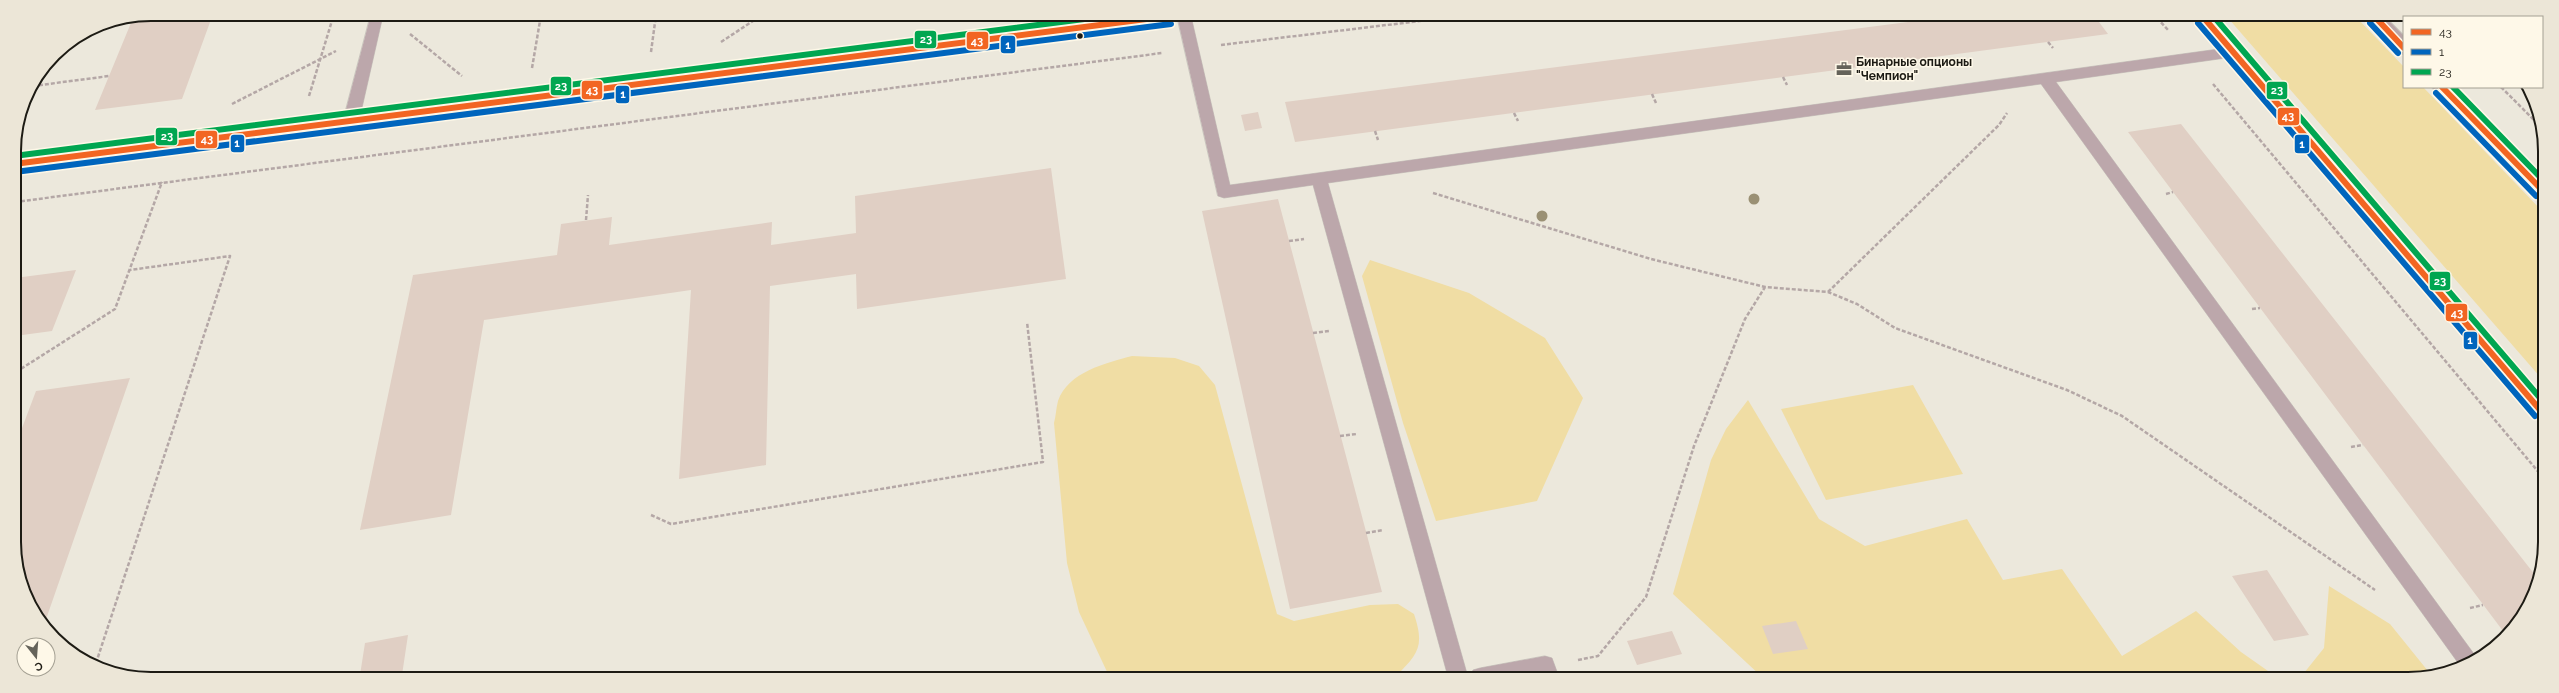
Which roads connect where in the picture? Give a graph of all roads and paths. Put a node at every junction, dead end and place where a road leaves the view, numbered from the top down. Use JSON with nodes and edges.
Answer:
{"nodes":[{"id":1,"x":332,"y":21,"type":"edge"},
{"id":2,"x":375,"y":21,"type":"edge"},
{"id":3,"x":396,"y":21,"type":"edge"},
{"id":4,"x":540,"y":21,"type":"edge"},
{"id":5,"x":655,"y":21,"type":"edge"},
{"id":6,"x":753,"y":21,"type":"edge"},
{"id":7,"x":1116,"y":21,"type":"edge"},
{"id":8,"x":1185,"y":21,"type":"edge"},
{"id":9,"x":1420,"y":21,"type":"edge"},
{"id":10,"x":2160,"y":21,"type":"edge"},
{"id":11,"x":2207,"y":21,"type":"edge"},
{"id":12,"x":2379,"y":21,"type":"edge"},
{"id":13,"x":373,"y":30,"type":"junction"},
{"id":14,"x":716,"y":45,"type":"dead end"},
{"id":15,"x":2403,"y":47,"type":"edge"},
{"id":16,"x":1192,"y":49,"type":"junction"},
{"id":17,"x":2233,"y":52,"type":"junction"},
{"id":18,"x":651,"y":53,"type":"dead end"},
{"id":19,"x":2191,"y":58,"type":"junction"},
{"id":20,"x":320,"y":60,"type":"junction"},
{"id":21,"x":108,"y":76,"type":"dead end"},
{"id":22,"x":530,"y":76,"type":"dead end"},
{"id":23,"x":465,"y":78,"type":"dead end"},
{"id":24,"x":2038,"y":79,"type":"junction"},
{"id":25,"x":39,"y":85,"type":"edge"},
{"id":26,"x":2443,"y":88,"type":"edge"},
{"id":27,"x":2502,"y":88,"type":"edge"},
{"id":28,"x":309,"y":97,"type":"dead end"},
{"id":29,"x":227,"y":107,"type":"dead end"},
{"id":30,"x":2533,"y":119,"type":"edge"},
{"id":31,"x":352,"y":121,"type":"junction"},
{"id":32,"x":21,"y":163,"type":"edge"},
{"id":33,"x":1319,"y":178,"type":"junction"},
{"id":34,"x":162,"y":182,"type":"junction"},
{"id":35,"x":2538,"y":186,"type":"edge"},
{"id":36,"x":1432,"y":193,"type":"dead end"},
{"id":37,"x":588,"y":195,"type":"dead end"},
{"id":38,"x":21,"y":201,"type":"edge"},
{"id":39,"x":586,"y":220,"type":"dead end"},
{"id":40,"x":130,"y":270,"type":"junction"},
{"id":41,"x":1766,"y":287,"type":"junction"},
{"id":42,"x":1828,"y":292,"type":"junction"},
{"id":43,"x":1027,"y":322,"type":"dead end"},
{"id":44,"x":21,"y":369,"type":"edge"},
{"id":45,"x":2538,"y":407,"type":"edge"},
{"id":46,"x":2538,"y":471,"type":"edge"},
{"id":47,"x":651,"y":515,"type":"dead end"},
{"id":48,"x":2381,"y":595,"type":"dead end"},
{"id":49,"x":2483,"y":605,"type":"dead end"},
{"id":50,"x":2468,"y":608,"type":"dead end"},
{"id":51,"x":2466,"y":658,"type":"edge"},
{"id":52,"x":97,"y":660,"type":"edge"},
{"id":53,"x":1547,"y":671,"type":"edge"},
{"id":54,"x":1457,"y":672,"type":"edge"},
{"id":55,"x":1536,"y":672,"type":"edge"}],
"edges":[{"from":1,"to":20,"type":"path"},
{"from":2,"to":13,"type":"lane"},
{"from":3,"to":23,"type":"path"},
{"from":4,"to":22,"type":"path"},
{"from":5,"to":18,"type":"path"},
{"from":6,"to":14,"type":"path"},
{"from":7,"to":31,"type":"main road"},
{"from":8,"to":16,"type":"lane"},
{"from":9,"to":16,"type":"path"},
{"from":10,"to":19,"type":"path"},
{"from":11,"to":17,"type":"main road"},
{"from":12,"to":15,"type":"main road"},
{"from":13,"to":20,"type":"path"},
{"from":13,"to":31,"type":"lane"},
{"from":16,"to":33,"type":"lane"},
{"from":16,"to":34,"type":"path"},
{"from":17,"to":19,"type":"lane"},
{"from":17,"to":45,"type":"main road"},
{"from":19,"to":24,"type":"lane"},
{"from":19,"to":46,"type":"path"},
{"from":20,"to":28,"type":"path"},
{"from":20,"to":29,"type":"path"},
{"from":21,"to":25,"type":"path"},
{"from":24,"to":33,"type":"lane"},
{"from":24,"to":42,"type":"path"},
{"from":24,"to":51,"type":"lane"},
{"from":26,"to":35,"type":"main road"},
{"from":27,"to":30,"type":"path"},
{"from":31,"to":32,"type":"main road"},
{"from":33,"to":54,"type":"lane"},
{"from":34,"to":38,"type":"path"},
{"from":34,"to":40,"type":"path"},
{"from":36,"to":41,"type":"path"},
{"from":37,"to":39,"type":"path"},
{"from":40,"to":44,"type":"path"},
{"from":40,"to":52,"type":"path"},
{"from":41,"to":42,"type":"path"},
{"from":41,"to":53,"type":"path"},
{"from":42,"to":48,"type":"path"},
{"from":43,"to":47,"type":"path"},
{"from":49,"to":50,"type":"path"},
{"from":53,"to":55,"type":"lane"}]}
